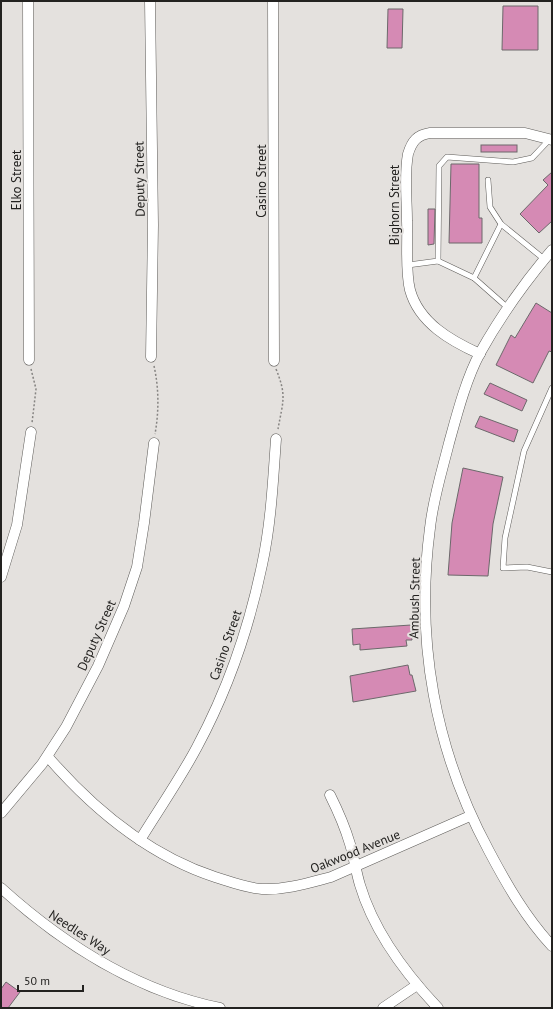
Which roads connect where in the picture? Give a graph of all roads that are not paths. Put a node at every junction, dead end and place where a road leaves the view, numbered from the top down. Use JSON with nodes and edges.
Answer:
{"nodes":[{"id":1,"x":28,"y":1,"type":"edge"},
{"id":2,"x":150,"y":1,"type":"edge"},
{"id":3,"x":273,"y":1,"type":"edge"},
{"id":4,"x":551,"y":140,"type":"edge"},
{"id":5,"x":488,"y":180,"type":"dead end"},
{"id":6,"x":501,"y":224,"type":"junction"},
{"id":7,"x":552,"y":250,"type":"edge"},
{"id":8,"x":544,"y":259,"type":"junction"},
{"id":9,"x":438,"y":261,"type":"junction"},
{"id":10,"x":408,"y":265,"type":"junction"},
{"id":11,"x":474,"y":278,"type":"junction"},
{"id":12,"x":508,"y":308,"type":"junction"},
{"id":13,"x":480,"y":354,"type":"junction"},
{"id":14,"x":151,"y":357,"type":"road end"},
{"id":15,"x":29,"y":360,"type":"road end"},
{"id":16,"x":274,"y":361,"type":"road end"},
{"id":17,"x":552,"y":388,"type":"edge"},
{"id":18,"x":31,"y":432,"type":"road end"},
{"id":19,"x":276,"y":439,"type":"road end"},
{"id":20,"x":154,"y":444,"type":"road end"},
{"id":21,"x":552,"y":572,"type":"edge"},
{"id":22,"x":1,"y":577,"type":"edge"},
{"id":23,"x":48,"y":757,"type":"junction"},
{"id":24,"x":330,"y":795,"type":"dead end"},
{"id":25,"x":1,"y":813,"type":"edge"},
{"id":26,"x":470,"y":816,"type":"junction"},
{"id":27,"x":140,"y":840,"type":"junction"},
{"id":28,"x":356,"y":866,"type":"junction"},
{"id":29,"x":1,"y":888,"type":"edge"},
{"id":30,"x":552,"y":946,"type":"edge"},
{"id":31,"x":417,"y":985,"type":"junction"},
{"id":32,"x":220,"y":1008,"type":"edge"},
{"id":33,"x":383,"y":1008,"type":"edge"},
{"id":34,"x":438,"y":1008,"type":"edge"}],
"edges":[{"from":1,"to":15,"type":"street","name":"Elko Street"},
{"from":2,"to":14,"type":"street","name":"Deputy Street"},
{"from":3,"to":16,"type":"street","name":"Casino Street"},
{"from":4,"to":9,"type":"lane"},
{"from":4,"to":10,"type":"street","name":"Bighorn Street"},
{"from":5,"to":6,"type":"lane"},
{"from":6,"to":8,"type":"lane"},
{"from":6,"to":11,"type":"lane"},
{"from":7,"to":8,"type":"street","name":"Ambush Street"},
{"from":8,"to":12,"type":"street","name":"Ambush Street"},
{"from":9,"to":10,"type":"lane"},
{"from":9,"to":11,"type":"lane"},
{"from":10,"to":13,"type":"street","name":"Bighorn Street"},
{"from":11,"to":12,"type":"lane"},
{"from":12,"to":13,"type":"street","name":"Ambush Street"},
{"from":13,"to":26,"type":"street","name":"Ambush Street"},
{"from":17,"to":21,"type":"lane"},
{"from":18,"to":22,"type":"street"},
{"from":19,"to":27,"type":"street","name":"Casino Street"},
{"from":20,"to":23,"type":"street","name":"Deputy Street"},
{"from":23,"to":25,"type":"street","name":"Deputy Street"},
{"from":23,"to":27,"type":"street","name":"Oakwood Avenue"},
{"from":24,"to":28,"type":"street"},
{"from":26,"to":28,"type":"street","name":"Oakwood Avenue"},
{"from":26,"to":30,"type":"street","name":"Ambush Street"},
{"from":27,"to":28,"type":"street","name":"Oakwood Avenue"},
{"from":28,"to":31,"type":"street"},
{"from":29,"to":32,"type":"street","name":"Needles Way"},
{"from":31,"to":33,"type":"street"},
{"from":31,"to":34,"type":"street"}]}
